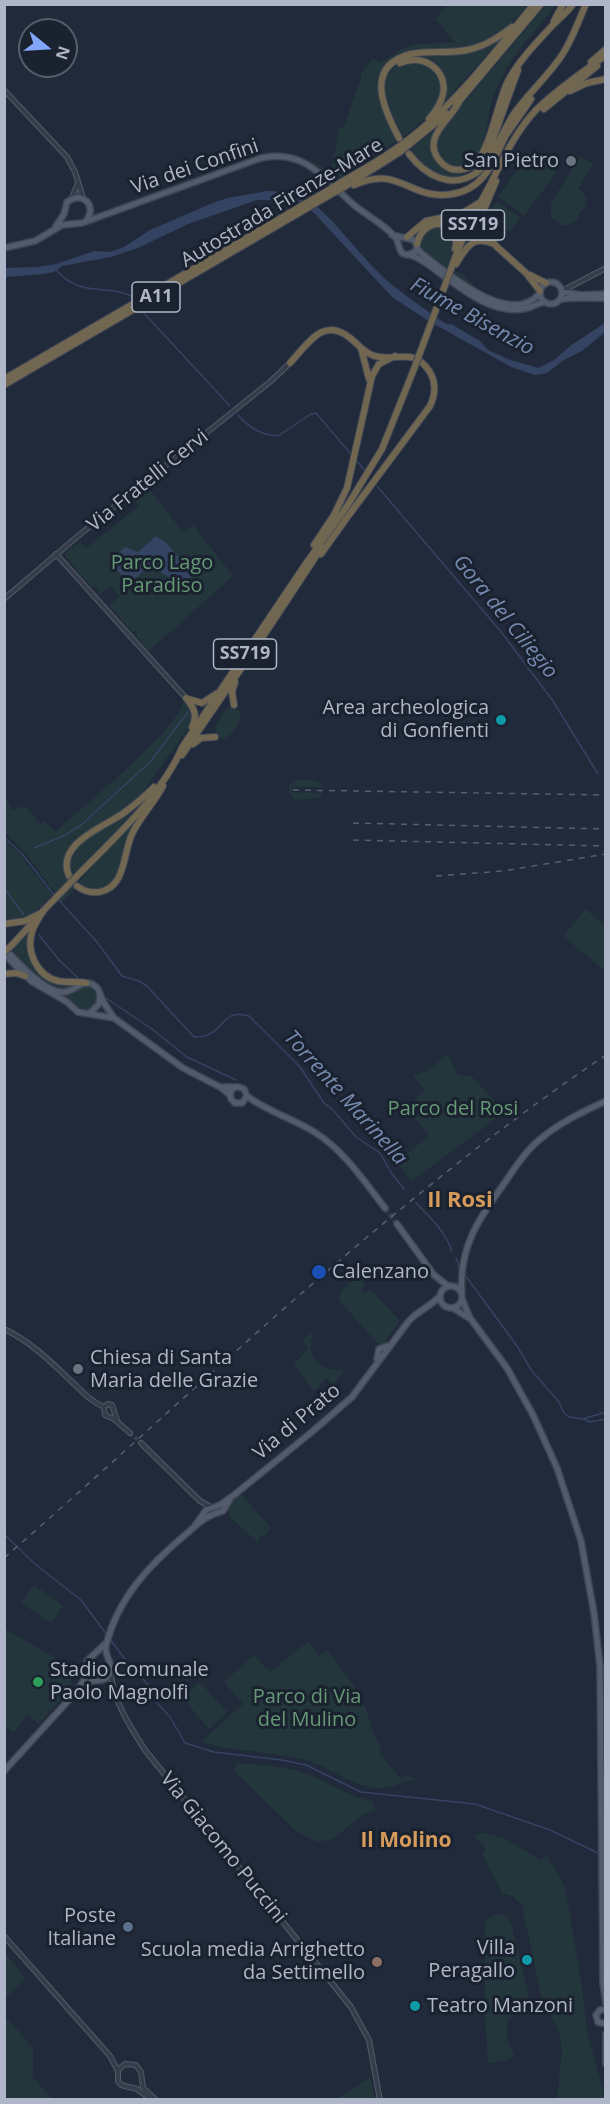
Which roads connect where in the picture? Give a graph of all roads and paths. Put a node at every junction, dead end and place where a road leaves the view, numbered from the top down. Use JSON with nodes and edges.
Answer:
{"nodes":[{"id":1,"x":534,"y":4,"type":"edge"},
{"id":2,"x":541,"y":4,"type":"edge"},
{"id":3,"x":563,"y":4,"type":"edge"},
{"id":4,"x":573,"y":4,"type":"edge"},
{"id":5,"x":586,"y":5,"type":"edge"},
{"id":6,"x":524,"y":17,"type":"junction"},
{"id":7,"x":551,"y":27,"type":"junction"},
{"id":8,"x":606,"y":49,"type":"edge"},
{"id":9,"x":606,"y":55,"type":"edge"},
{"id":10,"x":606,"y":60,"type":"edge"},
{"id":11,"x":519,"y":66,"type":"junction"},
{"id":12,"x":580,"y":73,"type":"junction"},
{"id":13,"x":543,"y":78,"type":"junction"},
{"id":14,"x":606,"y":79,"type":"edge"},
{"id":15,"x":381,"y":89,"type":"junction"},
{"id":16,"x":4,"y":90,"type":"edge"},
{"id":17,"x":459,"y":102,"type":"junction"},
{"id":18,"x":545,"y":108,"type":"junction"},
{"id":19,"x":418,"y":132,"type":"junction"},
{"id":20,"x":399,"y":138,"type":"dead end"},
{"id":21,"x":409,"y":154,"type":"dead end"},
{"id":22,"x":466,"y":177,"type":"junction"},
{"id":23,"x":496,"y":181,"type":"junction"},
{"id":24,"x":78,"y":182,"type":"junction"},
{"id":25,"x":338,"y":188,"type":"junction"},
{"id":26,"x":72,"y":198,"type":"junction"},
{"id":27,"x":84,"y":199,"type":"junction"},
{"id":28,"x":482,"y":200,"type":"junction"},
{"id":29,"x":304,"y":207,"type":"junction"},
{"id":30,"x":91,"y":208,"type":"junction"},
{"id":31,"x":64,"y":214,"type":"junction"},
{"id":32,"x":106,"y":214,"type":"junction"},
{"id":33,"x":86,"y":221,"type":"junction"},
{"id":34,"x":71,"y":223,"type":"junction"},
{"id":35,"x":46,"y":235,"type":"junction"},
{"id":36,"x":392,"y":235,"type":"junction"},
{"id":37,"x":405,"y":238,"type":"junction"},
{"id":38,"x":399,"y":246,"type":"junction"},
{"id":39,"x":417,"y":246,"type":"junction"},
{"id":40,"x":496,"y":246,"type":"junction"},
{"id":41,"x":4,"y":248,"type":"edge"},
{"id":42,"x":410,"y":255,"type":"junction"},
{"id":43,"x":606,"y":268,"type":"edge"},
{"id":44,"x":452,"y":269,"type":"junction"},
{"id":45,"x":526,"y":273,"type":"junction"},
{"id":46,"x":546,"y":283,"type":"junction"},
{"id":47,"x":540,"y":292,"type":"junction"},
{"id":48,"x":562,"y":292,"type":"junction"},
{"id":49,"x":606,"y":296,"type":"edge"},
{"id":50,"x":559,"y":300,"type":"junction"},
{"id":51,"x":545,"y":302,"type":"junction"},
{"id":52,"x":361,"y":348,"type":"junction"},
{"id":53,"x":395,"y":356,"type":"junction"},
{"id":54,"x":290,"y":363,"type":"joint"},
{"id":55,"x":4,"y":379,"type":"edge"},
{"id":56,"x":370,"y":381,"type":"junction"},
{"id":57,"x":4,"y":385,"type":"edge"},
{"id":58,"x":56,"y":554,"type":"junction"},
{"id":59,"x":309,"y":562,"type":"junction"},
{"id":60,"x":4,"y":599,"type":"edge"},
{"id":61,"x":238,"y":674,"type":"junction"},
{"id":62,"x":221,"y":689,"type":"junction"},
{"id":63,"x":186,"y":698,"type":"junction"},
{"id":64,"x":234,"y":705,"type":"dead end"},
{"id":65,"x":215,"y":737,"type":"dead end"},
{"id":66,"x":184,"y":750,"type":"junction"},
{"id":67,"x":171,"y":769,"type":"junction"},
{"id":68,"x":73,"y":877,"type":"junction"},
{"id":69,"x":77,"y":886,"type":"dead end"},
{"id":70,"x":44,"y":911,"type":"junction"},
{"id":71,"x":4,"y":924,"type":"edge"},
{"id":72,"x":7,"y":953,"type":"edge"},
{"id":73,"x":4,"y":974,"type":"edge"},
{"id":74,"x":25,"y":976,"type":"junction"},
{"id":75,"x":86,"y":983,"type":"junction"},
{"id":76,"x":100,"y":996,"type":"junction"},
{"id":77,"x":89,"y":1014,"type":"junction"},
{"id":78,"x":114,"y":1018,"type":"junction"},
{"id":79,"x":220,"y":1087,"type":"junction"},
{"id":80,"x":234,"y":1088,"type":"junction"},
{"id":81,"x":230,"y":1095,"type":"junction"},
{"id":82,"x":247,"y":1096,"type":"junction"},
{"id":83,"x":606,"y":1101,"type":"edge"},
{"id":84,"x":243,"y":1102,"type":"junction"},
{"id":85,"x":258,"y":1105,"type":"junction"},
{"id":86,"x":385,"y":1208,"type":"tunnel mouth"},
{"id":87,"x":396,"y":1224,"type":"tunnel mouth"},
{"id":88,"x":461,"y":1272,"type":"junction"},
{"id":89,"x":434,"y":1275,"type":"junction"},
{"id":90,"x":449,"y":1285,"type":"junction"},
{"id":91,"x":440,"y":1294,"type":"junction"},
{"id":92,"x":462,"y":1297,"type":"junction"},
{"id":93,"x":428,"y":1307,"type":"junction"},
{"id":94,"x":450,"y":1307,"type":"junction"},
{"id":95,"x":470,"y":1318,"type":"junction"},
{"id":96,"x":4,"y":1329,"type":"edge"},
{"id":97,"x":104,"y":1407,"type":"junction"},
{"id":98,"x":115,"y":1411,"type":"junction"},
{"id":99,"x":108,"y":1416,"type":"junction"},
{"id":100,"x":120,"y":1425,"type":"junction"},
{"id":101,"x":130,"y":1433,"type":"tunnel mouth"},
{"id":102,"x":141,"y":1443,"type":"tunnel mouth"},
{"id":103,"x":200,"y":1501,"type":"junction"},
{"id":104,"x":222,"y":1506,"type":"junction"},
{"id":105,"x":211,"y":1508,"type":"junction"},
{"id":106,"x":207,"y":1513,"type":"junction"},
{"id":107,"x":107,"y":1642,"type":"junction"},
{"id":108,"x":96,"y":1655,"type":"junction"},
{"id":109,"x":107,"y":1658,"type":"junction"},
{"id":110,"x":86,"y":1672,"type":"junction"},
{"id":111,"x":110,"y":1672,"type":"junction"},
{"id":112,"x":98,"y":1680,"type":"junction"},
{"id":113,"x":114,"y":1689,"type":"junction"},
{"id":114,"x":77,"y":1691,"type":"junction"},
{"id":115,"x":4,"y":1772,"type":"edge"},
{"id":116,"x":4,"y":1936,"type":"edge"},
{"id":117,"x":605,"y":2001,"type":"edge"},
{"id":118,"x":603,"y":2009,"type":"edge"},
{"id":119,"x":603,"y":2024,"type":"edge"},
{"id":120,"x":606,"y":2033,"type":"edge"},
{"id":121,"x":110,"y":2056,"type":"junction"},
{"id":122,"x":125,"y":2064,"type":"junction"},
{"id":123,"x":606,"y":2064,"type":"edge"},
{"id":124,"x":118,"y":2071,"type":"junction"},
{"id":125,"x":141,"y":2080,"type":"junction"},
{"id":126,"x":132,"y":2088,"type":"junction"},
{"id":127,"x":154,"y":2100,"type":"edge"},
{"id":128,"x":380,"y":2100,"type":"edge"}],
"edges":[{"from":1,"to":6,"type":"highway","name":"Autostrada Firenze-Mare","number":"A11"},
{"from":2,"to":17,"type":"highway","name":"Autostrada Firenze-Mare","number":"A11"},
{"from":3,"to":7,"type":"highway"},
{"from":4,"to":7,"type":"highway"},
{"from":5,"to":13,"type":"highway"},
{"from":6,"to":15,"type":"highway"},
{"from":6,"to":19,"type":"highway","name":"Autostrada Firenze-Mare","number":"A11"},
{"from":7,"to":11,"type":"highway"},
{"from":8,"to":12,"type":"highway"},
{"from":9,"to":12,"type":"highway","number":"SS719"},
{"from":10,"to":18,"type":"highway","number":"SS719"},
{"from":11,"to":17,"type":"highway"},
{"from":11,"to":22,"type":"highway"},
{"from":12,"to":28,"type":"highway","number":"SS719"},
{"from":13,"to":22,"type":"highway"},
{"from":13,"to":25,"type":"highway"},
{"from":14,"to":18,"type":"highway"},
{"from":15,"to":19,"type":"highway"},
{"from":15,"to":20,"type":"highway"},
{"from":16,"to":24,"type":"street"},
{"from":17,"to":25,"type":"highway","name":"Autostrada Firenze-Mare","number":"A11"},
{"from":18,"to":23,"type":"highway","number":"SS719"},
{"from":19,"to":25,"type":"highway","name":"Autostrada Firenze-Mare","number":"A11"},
{"from":21,"to":22,"type":"highway"},
{"from":23,"to":40,"type":"highway"},
{"from":23,"to":44,"type":"highway","number":"SS719"},
{"from":24,"to":26,"type":"street"},
{"from":24,"to":27,"type":"street"},
{"from":25,"to":29,"type":"highway","name":"Autostrada Firenze-Mare","number":"A11"},
{"from":26,"to":27,"type":"main road"},
{"from":26,"to":31,"type":"main road","name":"Via dei Confini"},
{"from":27,"to":30,"type":"main road"},
{"from":28,"to":37,"type":"highway"},
{"from":28,"to":44,"type":"highway","number":"SS719"},
{"from":29,"to":55,"type":"highway","name":"Autostrada Firenze-Mare","number":"A11"},
{"from":29,"to":57,"type":"highway","name":"Autostrada Firenze-Mare","number":"A11"},
{"from":30,"to":32,"type":"main road"},
{"from":30,"to":33,"type":"main road"},
{"from":31,"to":34,"type":"main road"},
{"from":31,"to":35,"type":"main road","name":"Via dei Confini"},
{"from":32,"to":33,"type":"main road","name":"Via dei Confini"},
{"from":32,"to":36,"type":"main road","name":"Via dei Confini"},
{"from":33,"to":34,"type":"main road","name":"Via dei Confini"},
{"from":34,"to":35,"type":"main road","name":"Via dei Confini"},
{"from":35,"to":41,"type":"main road","name":"Via dei Confini"},
{"from":36,"to":37,"type":"main road"},
{"from":36,"to":38,"type":"main road"},
{"from":37,"to":38,"type":"main road"},
{"from":37,"to":39,"type":"main road"},
{"from":38,"to":42,"type":"main road"},
{"from":39,"to":42,"type":"main road"},
{"from":39,"to":44,"type":"highway"},
{"from":39,"to":47,"type":"main road"},
{"from":40,"to":44,"type":"highway"},
{"from":40,"to":45,"type":"highway"},
{"from":42,"to":51,"type":"main road"},
{"from":43,"to":48,"type":"street"},
{"from":44,"to":59,"type":"highway","number":"SS719","bridge":true},
{"from":45,"to":46,"type":"highway"},
{"from":45,"to":47,"type":"highway"},
{"from":46,"to":47,"type":"main road"},
{"from":46,"to":48,"type":"main road"},
{"from":47,"to":51,"type":"main road"},
{"from":48,"to":49,"type":"main road"},
{"from":48,"to":50,"type":"main road"},
{"from":49,"to":50,"type":"main road"},
{"from":50,"to":51,"type":"main road"},
{"from":52,"to":53,"type":"highway"},
{"from":52,"to":54,"type":"highway"},
{"from":52,"to":56,"type":"highway"},
{"from":53,"to":56,"type":"highway"},
{"from":53,"to":59,"type":"highway"},
{"from":54,"to":58,"type":"street","name":"Via Fratelli Cervi"},
{"from":56,"to":59,"type":"highway"},
{"from":58,"to":60,"type":"street","name":"Via Fratelli Cervi"},
{"from":58,"to":63,"type":"street"},
{"from":59,"to":61,"type":"highway","number":"SS719"},
{"from":59,"to":62,"type":"highway","number":"SS719"},
{"from":61,"to":64,"type":"highway"},
{"from":61,"to":66,"type":"highway","number":"SS719"},
{"from":62,"to":63,"type":"highway"},
{"from":62,"to":66,"type":"highway","number":"SS719"},
{"from":63,"to":66,"type":"highway"},
{"from":65,"to":66,"type":"highway"},
{"from":66,"to":67,"type":"highway","number":"SS719"},
{"from":67,"to":68,"type":"highway","number":"SS719"},
{"from":67,"to":68,"type":"highway"},
{"from":67,"to":69,"type":"highway"},
{"from":68,"to":70,"type":"highway","number":"SS719","bridge":true},
{"from":70,"to":71,"type":"highway"},
{"from":70,"to":72,"type":"highway","number":"SS719","bridge":true},
{"from":70,"to":75,"type":"highway"},
{"from":72,"to":74,"type":"main road"},
{"from":72,"to":75,"type":"main road"},
{"from":73,"to":74,"type":"highway"},
{"from":74,"to":77,"type":"main road"},
{"from":75,"to":76,"type":"main road"},
{"from":76,"to":77,"type":"main road"},
{"from":76,"to":78,"type":"main road"},
{"from":77,"to":78,"type":"main road"},
{"from":78,"to":79,"type":"main road"},
{"from":79,"to":80,"type":"main road"},
{"from":79,"to":81,"type":"main road"},
{"from":80,"to":81,"type":"main road"},
{"from":80,"to":82,"type":"main road"},
{"from":81,"to":84,"type":"main road"},
{"from":82,"to":84,"type":"main road"},
{"from":82,"to":85,"type":"main road"},
{"from":83,"to":88,"type":"main road"},
{"from":84,"to":85,"type":"main road"},
{"from":85,"to":86,"type":"main road"},
{"from":87,"to":89,"type":"main road"},
{"from":88,"to":90,"type":"main road","name":"Via di Prato"},
{"from":88,"to":92,"type":"main road"},
{"from":89,"to":90,"type":"main road"},
{"from":89,"to":91,"type":"main road"},
{"from":90,"to":91,"type":"main road","name":"Via di Prato"},
{"from":90,"to":92,"type":"main road"},
{"from":91,"to":93,"type":"main road","name":"Via di Prato"},
{"from":91,"to":94,"type":"main road"},
{"from":92,"to":94,"type":"main road"},
{"from":92,"to":95,"type":"main road"},
{"from":93,"to":94,"type":"main road"},
{"from":93,"to":104,"type":"main road","name":"Via di Prato"},
{"from":94,"to":95,"type":"main road"},
{"from":95,"to":117,"type":"main road"},
{"from":96,"to":97,"type":"street"},
{"from":97,"to":98,"type":"street"},
{"from":97,"to":99,"type":"street"},
{"from":98,"to":99,"type":"street"},
{"from":98,"to":100,"type":"street"},
{"from":99,"to":100,"type":"street"},
{"from":100,"to":101,"type":"street"},
{"from":102,"to":103,"type":"street"},
{"from":103,"to":105,"type":"street"},
{"from":103,"to":106,"type":"street"},
{"from":104,"to":105,"type":"main road","name":"Via di Prato"},
{"from":104,"to":106,"type":"main road","name":"Via di Prato"},
{"from":105,"to":106,"type":"main road","name":"Via di Prato"},
{"from":106,"to":107,"type":"main road","name":"Via di Prato"},
{"from":107,"to":108,"type":"main road","name":"Via di Prato"},
{"from":107,"to":109,"type":"main road","name":"Via di Prato"},
{"from":108,"to":109,"type":"main road"},
{"from":108,"to":110,"type":"main road","name":"Via di Prato"},
{"from":109,"to":111,"type":"main road","name":"Via di Prato"},
{"from":110,"to":112,"type":"main road"},
{"from":110,"to":114,"type":"main road","name":"Via di Prato"},
{"from":111,"to":112,"type":"main road","name":"Via di Prato"},
{"from":111,"to":113,"type":"street","name":"Via Giacomo Puccini"},
{"from":112,"to":113,"type":"street"},
{"from":112,"to":114,"type":"main road","name":"Via di Prato"},
{"from":113,"to":128,"type":"street","name":"Via Giacomo Puccini"},
{"from":114,"to":115,"type":"main road","name":"Via di Prato"},
{"from":116,"to":121,"type":"street"},
{"from":117,"to":118,"type":"main road"},
{"from":118,"to":119,"type":"main road"},
{"from":119,"to":120,"type":"main road"},
{"from":120,"to":123,"type":"main road"},
{"from":121,"to":122,"type":"street"},
{"from":121,"to":124,"type":"street"},
{"from":122,"to":124,"type":"street"},
{"from":122,"to":125,"type":"street"},
{"from":124,"to":126,"type":"street"},
{"from":125,"to":126,"type":"street"},
{"from":125,"to":127,"type":"street"},
{"from":126,"to":127,"type":"street"}]}
